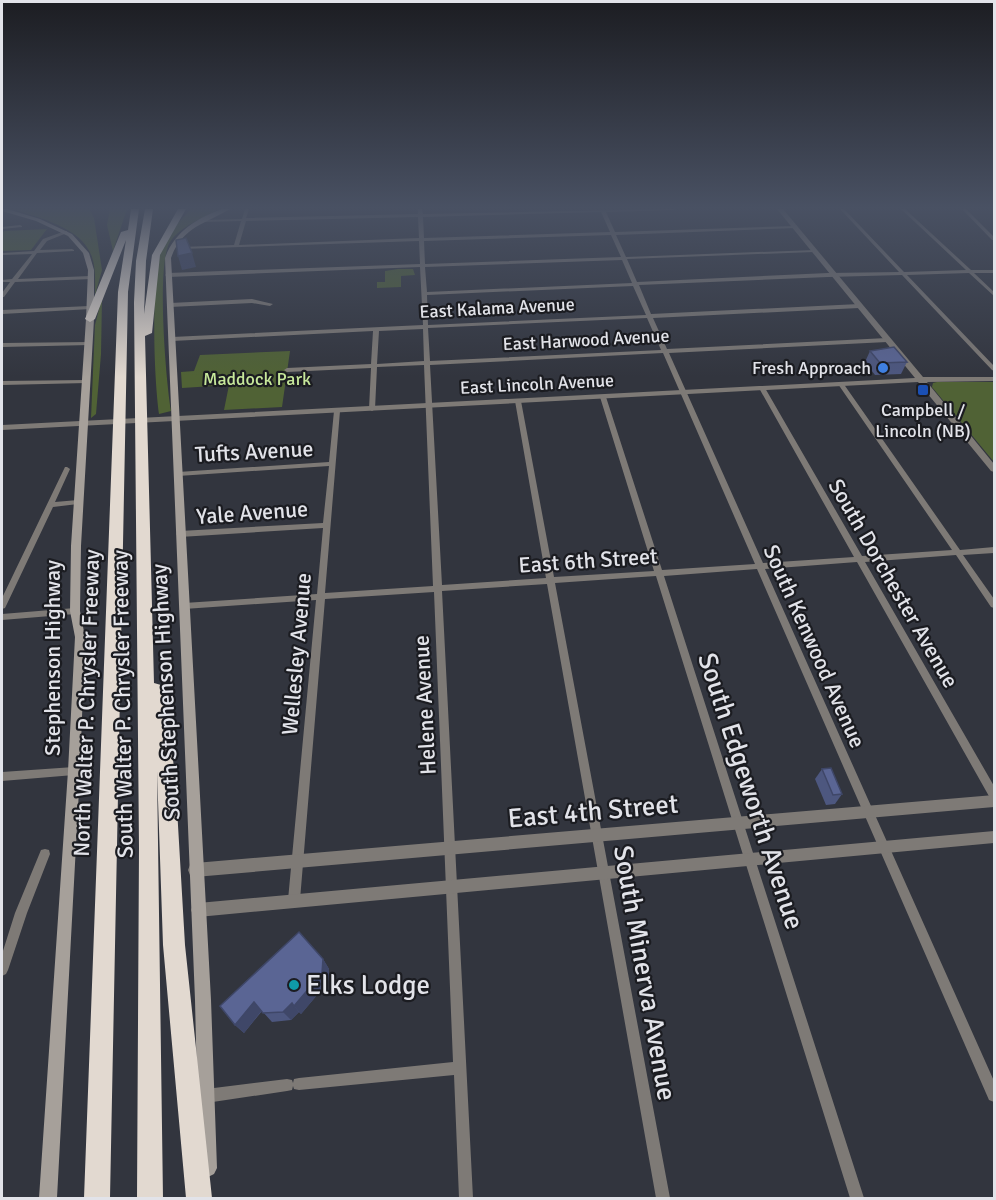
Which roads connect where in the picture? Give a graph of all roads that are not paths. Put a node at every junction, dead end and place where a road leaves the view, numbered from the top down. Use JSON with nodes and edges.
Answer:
{"nodes":[{"id":1,"x":26,"y":265,"type":"edge"},
{"id":2,"x":90,"y":265,"type":"edge"},
{"id":3,"x":110,"y":265,"type":"edge"},
{"id":4,"x":129,"y":265,"type":"edge"},
{"id":5,"x":140,"y":265,"type":"edge"},
{"id":6,"x":155,"y":265,"type":"edge"},
{"id":7,"x":168,"y":265,"type":"edge"},
{"id":8,"x":448,"y":265,"type":"edge"},
{"id":9,"x":627,"y":265,"type":"edge"},
{"id":10,"x":825,"y":265,"type":"edge"},
{"id":11,"x":896,"y":265,"type":"edge"},
{"id":12,"x":963,"y":265,"type":"edge"},
{"id":13,"x":423,"y":266,"type":"junction"},
{"id":14,"x":994,"y":271,"type":"edge"},
{"id":15,"x":971,"y":272,"type":"junction"},
{"id":16,"x":904,"y":273,"type":"junction"},
{"id":17,"x":168,"y":275,"type":"junction"},
{"id":18,"x":833,"y":275,"type":"junction"},
{"id":19,"x":90,"y":278,"type":"junction"},
{"id":20,"x":2,"y":281,"type":"edge"},
{"id":21,"x":13,"y":281,"type":"junction"},
{"id":22,"x":636,"y":285,"type":"junction"},
{"id":23,"x":424,"y":294,"type":"junction"},
{"id":24,"x":994,"y":294,"type":"edge"},
{"id":25,"x":2,"y":296,"type":"edge"},
{"id":26,"x":270,"y":304,"type":"dead end"},
{"id":27,"x":170,"y":305,"type":"junction"},
{"id":28,"x":859,"y":306,"type":"junction"},
{"id":29,"x":88,"y":308,"type":"junction"},
{"id":30,"x":2,"y":312,"type":"edge"},
{"id":31,"x":649,"y":316,"type":"junction"},
{"id":32,"x":90,"y":320,"type":"junction"},
{"id":33,"x":426,"y":327,"type":"junction"},
{"id":34,"x":376,"y":329,"type":"junction"},
{"id":35,"x":172,"y":339,"type":"junction"},
{"id":36,"x":887,"y":340,"type":"junction"},
{"id":37,"x":88,"y":344,"type":"junction"},
{"id":38,"x":2,"y":345,"type":"edge"},
{"id":39,"x":665,"y":351,"type":"junction"},
{"id":40,"x":140,"y":360,"type":"junction"},
{"id":41,"x":427,"y":363,"type":"junction"},
{"id":42,"x":375,"y":366,"type":"junction"},
{"id":43,"x":994,"y":369,"type":"edge"},
{"id":44,"x":287,"y":370,"type":"dead end"},
{"id":45,"x":994,"y":379,"type":"edge"},
{"id":46,"x":920,"y":380,"type":"junction"},
{"id":47,"x":85,"y":382,"type":"junction"},
{"id":48,"x":2,"y":383,"type":"edge"},
{"id":49,"x":841,"y":384,"type":"junction"},
{"id":50,"x":762,"y":388,"type":"junction"},
{"id":51,"x":683,"y":393,"type":"junction"},
{"id":52,"x":603,"y":397,"type":"junction"},
{"id":53,"x":518,"y":401,"type":"junction"},
{"id":54,"x":429,"y":406,"type":"junction"},
{"id":55,"x":372,"y":409,"type":"junction"},
{"id":56,"x":337,"y":411,"type":"junction"},
{"id":57,"x":176,"y":419,"type":"junction"},
{"id":58,"x":86,"y":424,"type":"junction"},
{"id":59,"x":2,"y":428,"type":"edge"},
{"id":60,"x":333,"y":464,"type":"junction"},
{"id":61,"x":67,"y":469,"type":"dead end"},
{"id":62,"x":994,"y":470,"type":"edge"},
{"id":63,"x":178,"y":474,"type":"junction"},
{"id":64,"x":78,"y":502,"type":"junction"},
{"id":65,"x":50,"y":505,"type":"junction"},
{"id":66,"x":327,"y":525,"type":"junction"},
{"id":67,"x":180,"y":534,"type":"junction"},
{"id":68,"x":994,"y":550,"type":"edge"},
{"id":69,"x":958,"y":553,"type":"junction"},
{"id":70,"x":860,"y":560,"type":"junction"},
{"id":71,"x":760,"y":567,"type":"junction"},
{"id":72,"x":658,"y":574,"type":"junction"},
{"id":73,"x":550,"y":581,"type":"junction"},
{"id":74,"x":438,"y":589,"type":"junction"},
{"id":75,"x":321,"y":597,"type":"junction"},
{"id":76,"x":994,"y":605,"type":"edge"},
{"id":77,"x":2,"y":606,"type":"edge"},
{"id":78,"x":184,"y":606,"type":"junction"},
{"id":79,"x":75,"y":611,"type":"junction"},
{"id":80,"x":2,"y":617,"type":"edge"},
{"id":81,"x":146,"y":619,"type":"junction"},
{"id":82,"x":74,"y":771,"type":"junction"},
{"id":83,"x":2,"y":777,"type":"edge"},
{"id":84,"x":994,"y":795,"type":"edge"},
{"id":85,"x":994,"y":801,"type":"edge"},
{"id":86,"x":869,"y":812,"type":"junction"},
{"id":87,"x":738,"y":823,"type":"junction"},
{"id":88,"x":597,"y":836,"type":"junction"},
{"id":89,"x":994,"y":837,"type":"edge"},
{"id":90,"x":884,"y":847,"type":"junction"},
{"id":91,"x":449,"y":848,"type":"junction"},
{"id":92,"x":45,"y":854,"type":"dead end"},
{"id":93,"x":749,"y":860,"type":"junction"},
{"id":94,"x":297,"y":861,"type":"junction"},
{"id":95,"x":195,"y":870,"type":"junction"},
{"id":96,"x":603,"y":871,"type":"junction"},
{"id":97,"x":451,"y":885,"type":"junction"},
{"id":98,"x":294,"y":900,"type":"junction"},
{"id":99,"x":198,"y":910,"type":"junction"},
{"id":100,"x":2,"y":970,"type":"edge"},
{"id":101,"x":460,"y":1068,"type":"junction"},
{"id":102,"x":994,"y":1095,"type":"edge"},
{"id":103,"x":206,"y":1096,"type":"junction"},
{"id":104,"x":48,"y":1198,"type":"edge"},
{"id":105,"x":97,"y":1198,"type":"edge"},
{"id":106,"x":150,"y":1198,"type":"edge"},
{"id":107,"x":199,"y":1198,"type":"edge"},
{"id":108,"x":209,"y":1198,"type":"edge"},
{"id":109,"x":466,"y":1198,"type":"edge"},
{"id":110,"x":663,"y":1198,"type":"edge"},
{"id":111,"x":857,"y":1198,"type":"edge"}],
"edges":[{"from":1,"to":21,"type":"street"},
{"from":2,"to":19,"type":"main road","name":"Stephenson Highway"},
{"from":3,"to":32,"type":"highway"},
{"from":4,"to":105,"type":"highway","name":"North Walter P. Chrysler Freeway"},
{"from":5,"to":40,"type":"highway","name":"South Walter P. Chrysler Freeway"},
{"from":6,"to":40,"type":"highway"},
{"from":7,"to":17,"type":"main road","name":"South Stephenson Highway"},
{"from":8,"to":13,"type":"street"},
{"from":9,"to":22,"type":"street","name":"South Kenwood Avenue"},
{"from":10,"to":18,"type":"street"},
{"from":11,"to":16,"type":"street"},
{"from":12,"to":15,"type":"street"},
{"from":13,"to":17,"type":"street"},
{"from":13,"to":23,"type":"street","name":"Helene Avenue"},
{"from":14,"to":15,"type":"street"},
{"from":15,"to":16,"type":"street"},
{"from":15,"to":24,"type":"street"},
{"from":16,"to":18,"type":"street"},
{"from":16,"to":43,"type":"street"},
{"from":17,"to":27,"type":"main road","name":"South Stephenson Highway"},
{"from":18,"to":22,"type":"street"},
{"from":18,"to":28,"type":"street"},
{"from":19,"to":21,"type":"street"},
{"from":19,"to":29,"type":"main road","name":"Stephenson Highway"},
{"from":20,"to":21,"type":"street"},
{"from":21,"to":25,"type":"street"},
{"from":22,"to":23,"type":"street"},
{"from":22,"to":31,"type":"street","name":"South Kenwood Avenue"},
{"from":23,"to":33,"type":"street","name":"Helene Avenue"},
{"from":26,"to":27,"type":"street"},
{"from":27,"to":35,"type":"main road","name":"South Stephenson Highway"},
{"from":28,"to":31,"type":"street","name":"East Kalama Avenue"},
{"from":28,"to":36,"type":"street"},
{"from":29,"to":30,"type":"street"},
{"from":29,"to":32,"type":"main road","name":"Stephenson Highway"},
{"from":31,"to":33,"type":"street","name":"East Kalama Avenue"},
{"from":31,"to":39,"type":"street","name":"South Kenwood Avenue"},
{"from":32,"to":37,"type":"main road","name":"Stephenson Highway"},
{"from":33,"to":34,"type":"street","name":"East Kalama Avenue"},
{"from":33,"to":41,"type":"street","name":"Helene Avenue"},
{"from":34,"to":35,"type":"street","name":"East Kalama Avenue"},
{"from":34,"to":42,"type":"street"},
{"from":35,"to":57,"type":"main road","name":"South Stephenson Highway"},
{"from":36,"to":39,"type":"street","name":"East Harwood Avenue"},
{"from":36,"to":46,"type":"street"},
{"from":37,"to":38,"type":"street"},
{"from":37,"to":47,"type":"main road","name":"Stephenson Highway"},
{"from":39,"to":41,"type":"street","name":"East Harwood Avenue"},
{"from":39,"to":51,"type":"street","name":"South Kenwood Avenue"},
{"from":40,"to":81,"type":"highway","name":"South Walter P. Chrysler Freeway"},
{"from":41,"to":42,"type":"street","name":"East Harwood Avenue"},
{"from":41,"to":54,"type":"street","name":"Helene Avenue"},
{"from":42,"to":44,"type":"street","name":"East Harwood Avenue"},
{"from":42,"to":55,"type":"street"},
{"from":45,"to":46,"type":"street","name":"East Lincoln Avenue"},
{"from":46,"to":49,"type":"street","name":"East Lincoln Avenue"},
{"from":46,"to":62,"type":"street"},
{"from":47,"to":48,"type":"street"},
{"from":47,"to":58,"type":"main road","name":"Stephenson Highway"},
{"from":49,"to":50,"type":"street","name":"East Lincoln Avenue"},
{"from":49,"to":69,"type":"street"},
{"from":50,"to":51,"type":"street","name":"East Lincoln Avenue"},
{"from":50,"to":70,"type":"street","name":"South Dorchester Avenue"},
{"from":51,"to":52,"type":"street","name":"East Lincoln Avenue"},
{"from":51,"to":71,"type":"street","name":"South Kenwood Avenue"},
{"from":52,"to":53,"type":"street","name":"East Lincoln Avenue"},
{"from":52,"to":72,"type":"street","name":"South Edgeworth Avenue"},
{"from":53,"to":54,"type":"street","name":"East Lincoln Avenue"},
{"from":53,"to":73,"type":"street","name":"South Minerva Avenue"},
{"from":54,"to":55,"type":"street","name":"East Lincoln Avenue"},
{"from":54,"to":74,"type":"street","name":"Helene Avenue"},
{"from":55,"to":56,"type":"street","name":"East Lincoln Avenue"},
{"from":56,"to":57,"type":"street","name":"East Lincoln Avenue"},
{"from":56,"to":60,"type":"street","name":"Wellesley Avenue"},
{"from":57,"to":58,"type":"street","name":"East Lincoln Avenue"},
{"from":57,"to":63,"type":"main road","name":"South Stephenson Highway"},
{"from":58,"to":59,"type":"street","name":"East Lincoln Avenue"},
{"from":58,"to":64,"type":"main road","name":"Stephenson Highway"},
{"from":60,"to":63,"type":"street","name":"Tufts Avenue"},
{"from":60,"to":66,"type":"street","name":"Wellesley Avenue"},
{"from":61,"to":65,"type":"street"},
{"from":63,"to":67,"type":"main road","name":"South Stephenson Highway"},
{"from":64,"to":65,"type":"street"},
{"from":64,"to":79,"type":"main road","name":"Stephenson Highway"},
{"from":65,"to":77,"type":"street"},
{"from":66,"to":67,"type":"street","name":"Yale Avenue"},
{"from":66,"to":75,"type":"street","name":"Wellesley Avenue"},
{"from":67,"to":78,"type":"main road","name":"South Stephenson Highway"},
{"from":68,"to":69,"type":"street","name":"East 6th Street"},
{"from":69,"to":70,"type":"street","name":"East 6th Street"},
{"from":69,"to":76,"type":"street"},
{"from":70,"to":71,"type":"street","name":"East 6th Street"},
{"from":70,"to":84,"type":"street","name":"South Dorchester Avenue"},
{"from":71,"to":72,"type":"street","name":"East 6th Street"},
{"from":71,"to":86,"type":"street","name":"South Kenwood Avenue"},
{"from":72,"to":73,"type":"street","name":"East 6th Street"},
{"from":72,"to":87,"type":"street","name":"South Edgeworth Avenue"},
{"from":73,"to":74,"type":"street","name":"East 6th Street"},
{"from":73,"to":88,"type":"street","name":"South Minerva Avenue"},
{"from":74,"to":75,"type":"street","name":"East 6th Street"},
{"from":74,"to":91,"type":"street","name":"Helene Avenue"},
{"from":75,"to":78,"type":"street","name":"East 6th Street"},
{"from":75,"to":94,"type":"street","name":"Wellesley Avenue"},
{"from":78,"to":95,"type":"main road","name":"South Stephenson Highway"},
{"from":79,"to":80,"type":"street"},
{"from":79,"to":82,"type":"main road","name":"Stephenson Highway"},
{"from":81,"to":106,"type":"highway","name":"South Walter P. Chrysler Freeway"},
{"from":81,"to":107,"type":"highway"},
{"from":82,"to":83,"type":"street"},
{"from":82,"to":104,"type":"main road","name":"Stephenson Highway"},
{"from":85,"to":86,"type":"street","name":"East 4th Street"},
{"from":86,"to":87,"type":"street","name":"East 4th Street"},
{"from":86,"to":90,"type":"street","name":"South Kenwood Avenue"},
{"from":87,"to":88,"type":"street","name":"East 4th Street"},
{"from":87,"to":93,"type":"street","name":"South Edgeworth Avenue"},
{"from":88,"to":91,"type":"street","name":"East 4th Street"},
{"from":88,"to":96,"type":"street","name":"South Minerva Avenue"},
{"from":89,"to":90,"type":"street"},
{"from":90,"to":93,"type":"street"},
{"from":90,"to":102,"type":"street","name":"South Kenwood Avenue"},
{"from":91,"to":94,"type":"street","name":"East 4th Street"},
{"from":91,"to":97,"type":"street","name":"Helene Avenue"},
{"from":92,"to":100,"type":"street"},
{"from":93,"to":96,"type":"street"},
{"from":93,"to":111,"type":"street","name":"South Edgeworth Avenue"},
{"from":94,"to":95,"type":"street","name":"East 4th Street"},
{"from":94,"to":98,"type":"street","name":"Wellesley Avenue"},
{"from":95,"to":99,"type":"main road","name":"South Stephenson Highway"},
{"from":96,"to":97,"type":"street"},
{"from":96,"to":110,"type":"street","name":"South Minerva Avenue"},
{"from":97,"to":98,"type":"street"},
{"from":97,"to":101,"type":"street","name":"Helene Avenue"},
{"from":98,"to":99,"type":"street"},
{"from":99,"to":103,"type":"main road","name":"South Stephenson Highway"},
{"from":101,"to":103,"type":"street"},
{"from":101,"to":109,"type":"street","name":"Helene Avenue"},
{"from":103,"to":108,"type":"main road","name":"South Stephenson Highway"}]}
